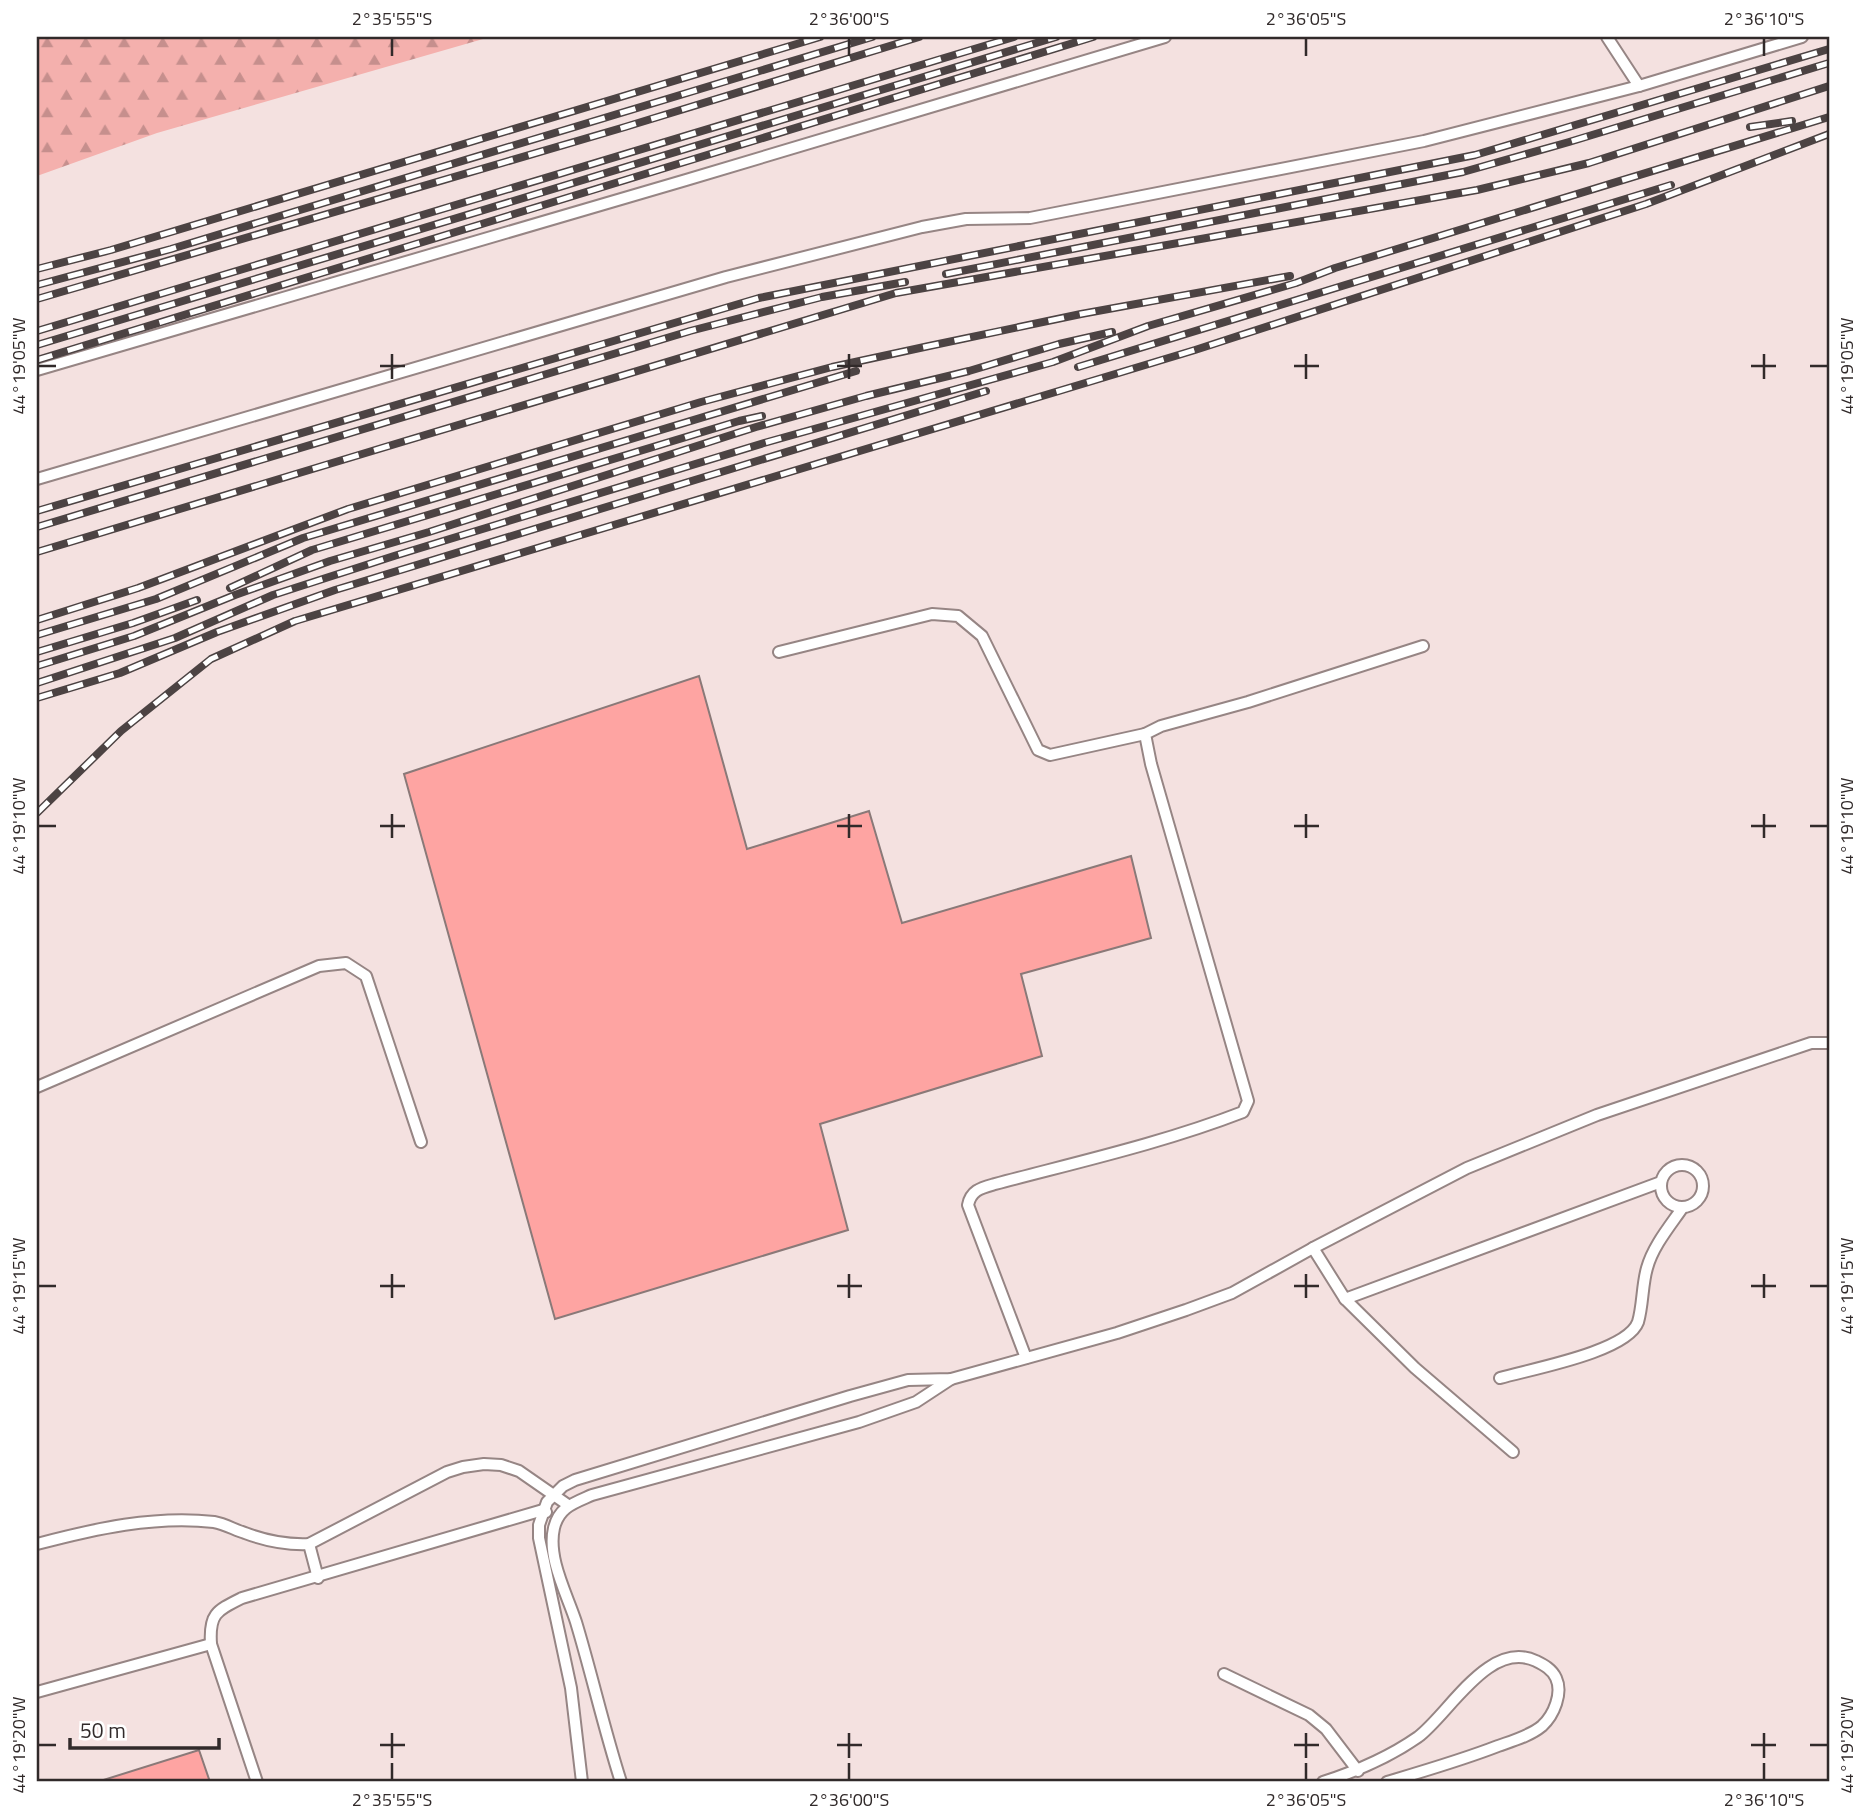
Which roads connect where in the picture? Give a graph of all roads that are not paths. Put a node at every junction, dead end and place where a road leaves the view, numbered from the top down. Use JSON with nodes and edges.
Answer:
{"nodes":[{"id":1,"x":1165,"y":37,"type":"edge"},
{"id":2,"x":1607,"y":37,"type":"edge"},
{"id":3,"x":1802,"y":37,"type":"edge"},
{"id":4,"x":1639,"y":86,"type":"junction"},
{"id":5,"x":37,"y":370,"type":"edge"},
{"id":6,"x":37,"y":479,"type":"edge"},
{"id":7,"x":1423,"y":646,"type":"dead end"},
{"id":8,"x":779,"y":652,"type":"dead end"},
{"id":9,"x":1144,"y":734,"type":"junction"},
{"id":10,"x":1829,"y":1043,"type":"edge"},
{"id":11,"x":37,"y":1087,"type":"edge"},
{"id":12,"x":421,"y":1142,"type":"dead end"},
{"id":13,"x":1661,"y":1182,"type":"junction"},
{"id":14,"x":1683,"y":1207,"type":"junction"},
{"id":15,"x":1313,"y":1248,"type":"junction"},
{"id":16,"x":1345,"y":1298,"type":"junction"},
{"id":17,"x":1026,"y":1358,"type":"junction"},
{"id":18,"x":1500,"y":1378,"type":"dead end"},
{"id":19,"x":951,"y":1379,"type":"junction"},
{"id":20,"x":1513,"y":1452,"type":"dead end"},
{"id":21,"x":553,"y":1494,"type":"junction"},
{"id":22,"x":568,"y":1505,"type":"junction"},
{"id":23,"x":543,"y":1510,"type":"junction"},
{"id":24,"x":557,"y":1519,"type":"junction"},
{"id":25,"x":37,"y":1544,"type":"edge"},
{"id":26,"x":309,"y":1544,"type":"junction"},
{"id":27,"x":318,"y":1578,"type":"junction"},
{"id":28,"x":211,"y":1644,"type":"junction"},
{"id":29,"x":1224,"y":1674,"type":"dead end"},
{"id":30,"x":37,"y":1692,"type":"edge"},
{"id":31,"x":1358,"y":1770,"type":"junction"},
{"id":32,"x":257,"y":1782,"type":"edge"},
{"id":33,"x":582,"y":1782,"type":"edge"},
{"id":34,"x":621,"y":1782,"type":"edge"},
{"id":35,"x":1323,"y":1782,"type":"edge"},
{"id":36,"x":1387,"y":1782,"type":"edge"}],
"edges":[{"from":1,"to":5,"type":"lane"},
{"from":2,"to":4,"type":"lane"},
{"from":3,"to":4,"type":"lane"},
{"from":4,"to":6,"type":"lane"},
{"from":7,"to":9,"type":"lane"},
{"from":8,"to":9,"type":"lane"},
{"from":9,"to":17,"type":"lane"},
{"from":10,"to":15,"type":"lane"},
{"from":11,"to":12,"type":"lane"},
{"from":13,"to":14,"type":"lane"},
{"from":13,"to":14,"type":"lane"},
{"from":13,"to":16,"type":"lane"},
{"from":14,"to":18,"type":"lane"},
{"from":15,"to":16,"type":"lane"},
{"from":15,"to":17,"type":"lane"},
{"from":16,"to":20,"type":"lane"},
{"from":17,"to":19,"type":"lane"},
{"from":19,"to":21,"type":"lane"},
{"from":19,"to":22,"type":"lane"},
{"from":21,"to":22,"type":"lane"},
{"from":21,"to":23,"type":"lane"},
{"from":21,"to":26,"type":"lane"},
{"from":22,"to":24,"type":"lane"},
{"from":23,"to":24,"type":"lane"},
{"from":23,"to":27,"type":"lane"},
{"from":23,"to":33,"type":"lane"},
{"from":24,"to":34,"type":"lane"},
{"from":25,"to":26,"type":"lane"},
{"from":26,"to":27,"type":"lane"},
{"from":27,"to":28,"type":"lane"},
{"from":28,"to":30,"type":"lane"},
{"from":28,"to":32,"type":"lane"},
{"from":29,"to":31,"type":"lane"},
{"from":31,"to":35,"type":"lane"},
{"from":31,"to":36,"type":"lane"}]}
